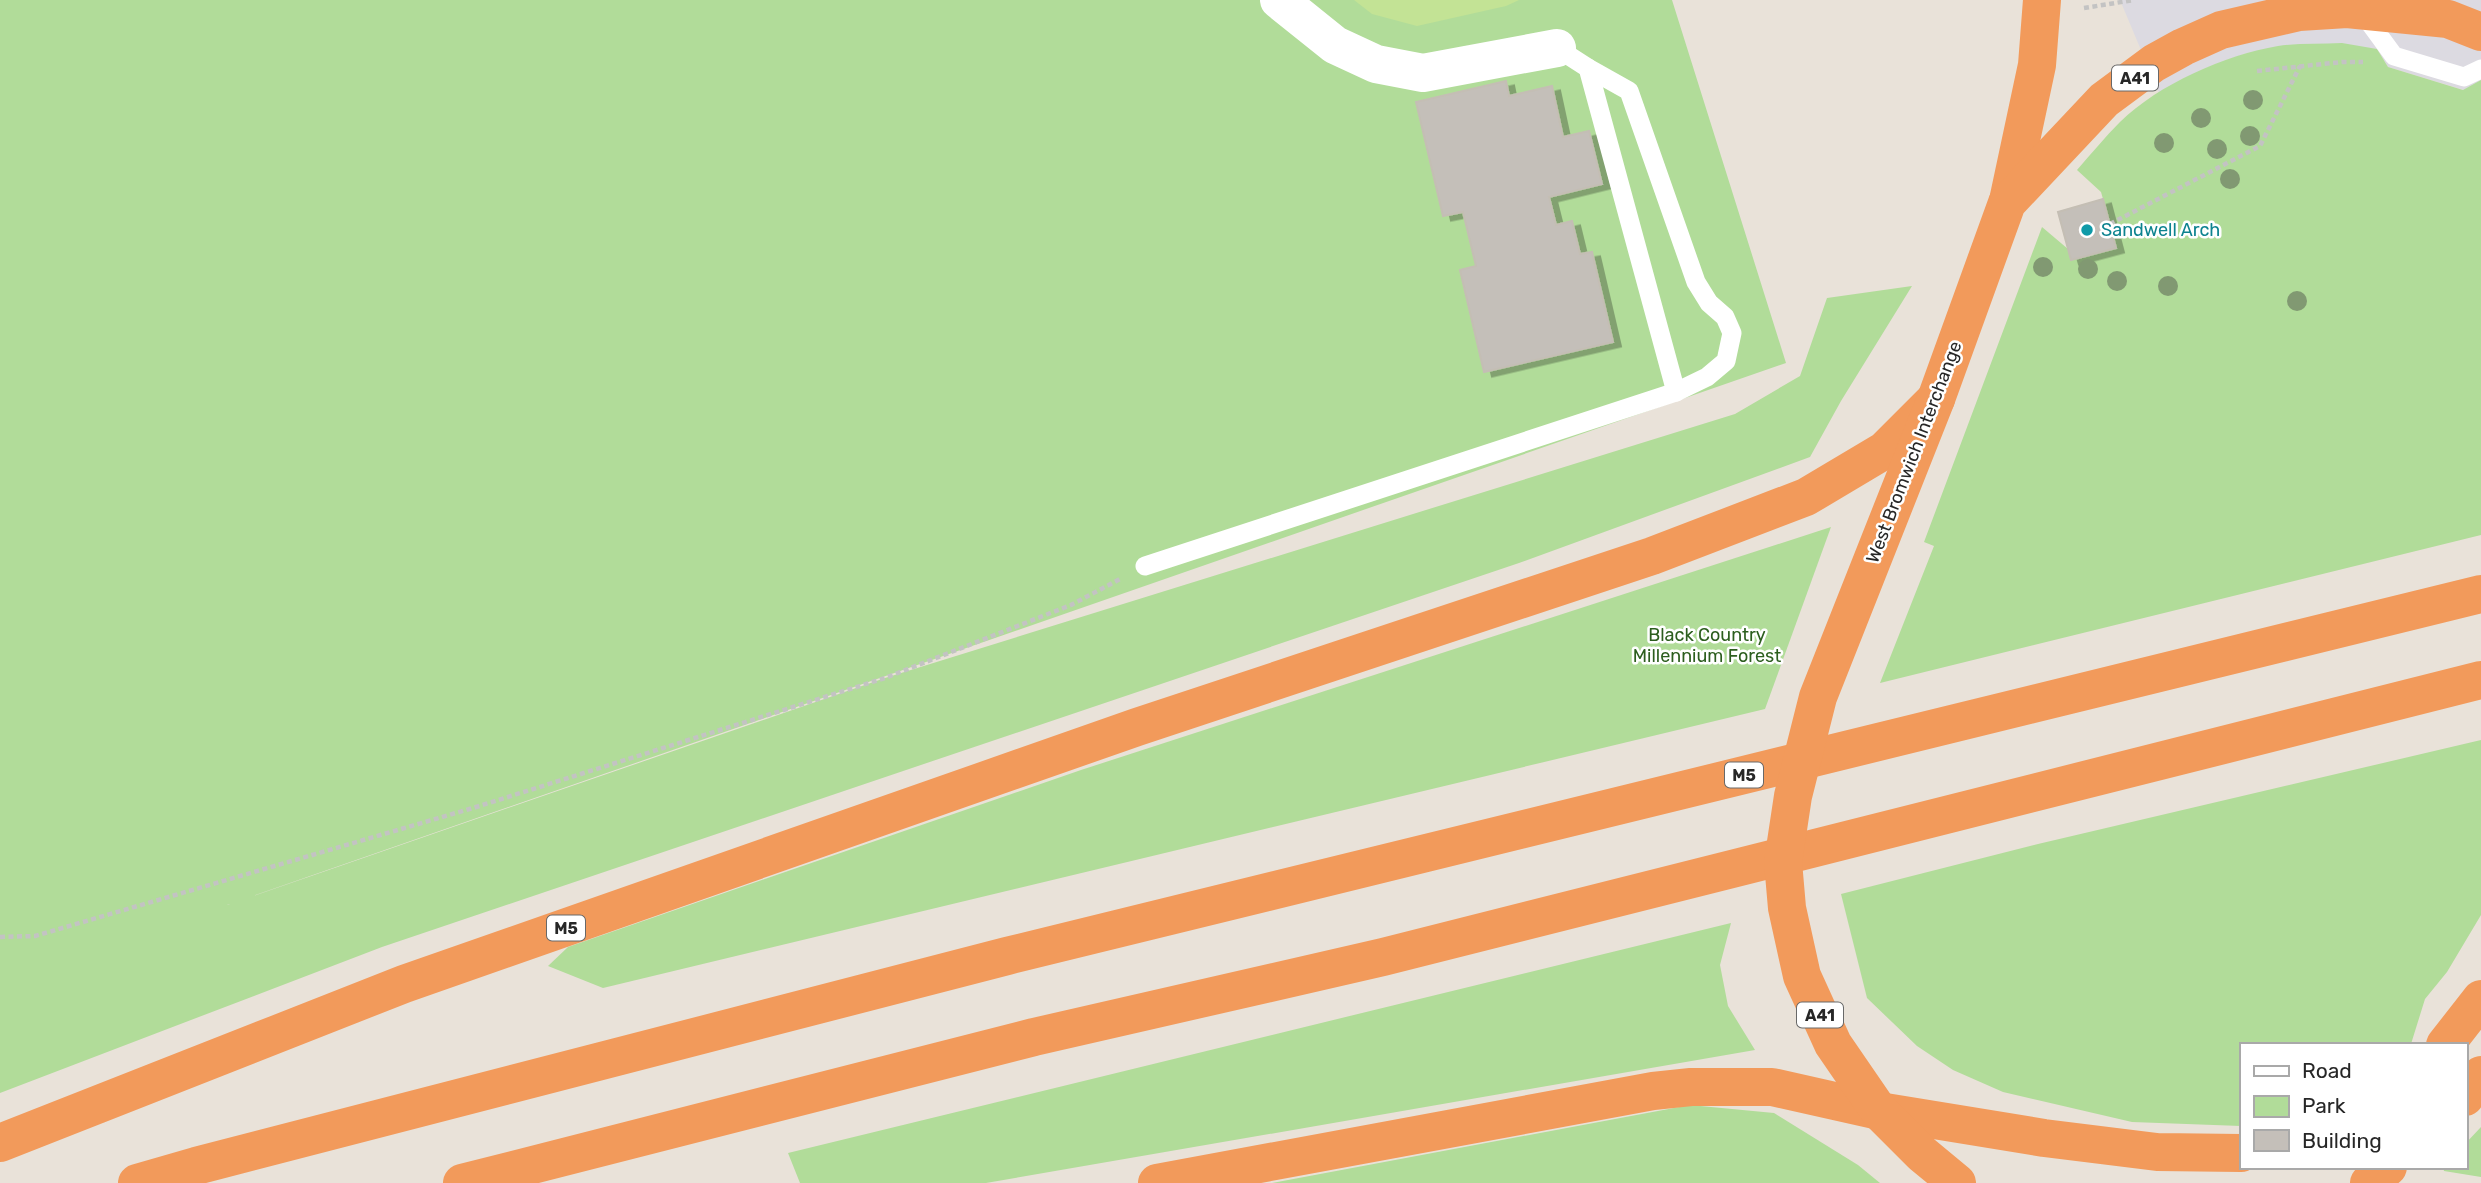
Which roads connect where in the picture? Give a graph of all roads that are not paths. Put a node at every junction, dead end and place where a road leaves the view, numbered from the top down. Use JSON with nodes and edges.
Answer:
{"nodes":[{"id":1,"x":1279,"y":0,"type":"edge"},
{"id":2,"x":2042,"y":0,"type":"edge"},
{"id":3,"x":2262,"y":0,"type":"edge"},
{"id":4,"x":2361,"y":10,"type":"junction"},
{"id":5,"x":2299,"y":12,"type":"junction"},
{"id":6,"x":2481,"y":32,"type":"edge"},
{"id":7,"x":1572,"y":58,"type":"junction"},
{"id":8,"x":2481,"y":69,"type":"edge"},
{"id":9,"x":2007,"y":203,"type":"junction"},
{"id":10,"x":1676,"y":392,"type":"junction"},
{"id":11,"x":1936,"y":399,"type":"junction"},
{"id":12,"x":1145,"y":566,"type":"road end"},
{"id":13,"x":2481,"y":594,"type":"edge"},
{"id":14,"x":2481,"y":680,"type":"edge"},
{"id":15,"x":2481,"y":999,"type":"edge"},
{"id":16,"x":2447,"y":1043,"type":"edge"},
{"id":17,"x":2481,"y":1075,"type":"edge"},
{"id":18,"x":2467,"y":1094,"type":"edge"},
{"id":19,"x":1879,"y":1111,"type":"junction"},
{"id":20,"x":0,"y":1143,"type":"edge"},
{"id":21,"x":2240,"y":1153,"type":"edge"},
{"id":22,"x":2386,"y":1169,"type":"edge"},
{"id":23,"x":137,"y":1183,"type":"edge"},
{"id":24,"x":462,"y":1183,"type":"edge"},
{"id":25,"x":1157,"y":1183,"type":"edge"},
{"id":26,"x":1957,"y":1183,"type":"edge"},
{"id":27,"x":2369,"y":1183,"type":"edge"}],
"edges":[{"from":1,"to":7,"type":"street"},
{"from":2,"to":9,"type":"highway","number":"A41"},
{"from":3,"to":5,"type":"highway","number":"A41"},
{"from":4,"to":5,"type":"highway","name":"West Bromwich Interchange","number":"A41"},
{"from":4,"to":6,"type":"highway","name":"West Bromwich Interchange","number":"A41"},
{"from":4,"to":8,"type":"lane"},
{"from":5,"to":9,"type":"highway","name":"West Bromwich Interchange","number":"A41"},
{"from":7,"to":10,"type":"lane"},
{"from":7,"to":10,"type":"lane"},
{"from":9,"to":11,"type":"highway","name":"West Bromwich Interchange","number":"A41"},
{"from":10,"to":12,"type":"lane"},
{"from":11,"to":19,"type":"highway","name":"West Bromwich Interchange","number":"A41"},
{"from":11,"to":20,"type":"highway","number":"M5"},
{"from":13,"to":23,"type":"highway","number":"M5"},
{"from":14,"to":24,"type":"highway"},
{"from":15,"to":16,"type":"highway"},
{"from":17,"to":18,"type":"highway"},
{"from":19,"to":21,"type":"highway"},
{"from":19,"to":25,"type":"highway"},
{"from":19,"to":26,"type":"highway","name":"West Bromwich Interchange","number":"A41"},
{"from":22,"to":27,"type":"highway"}]}
